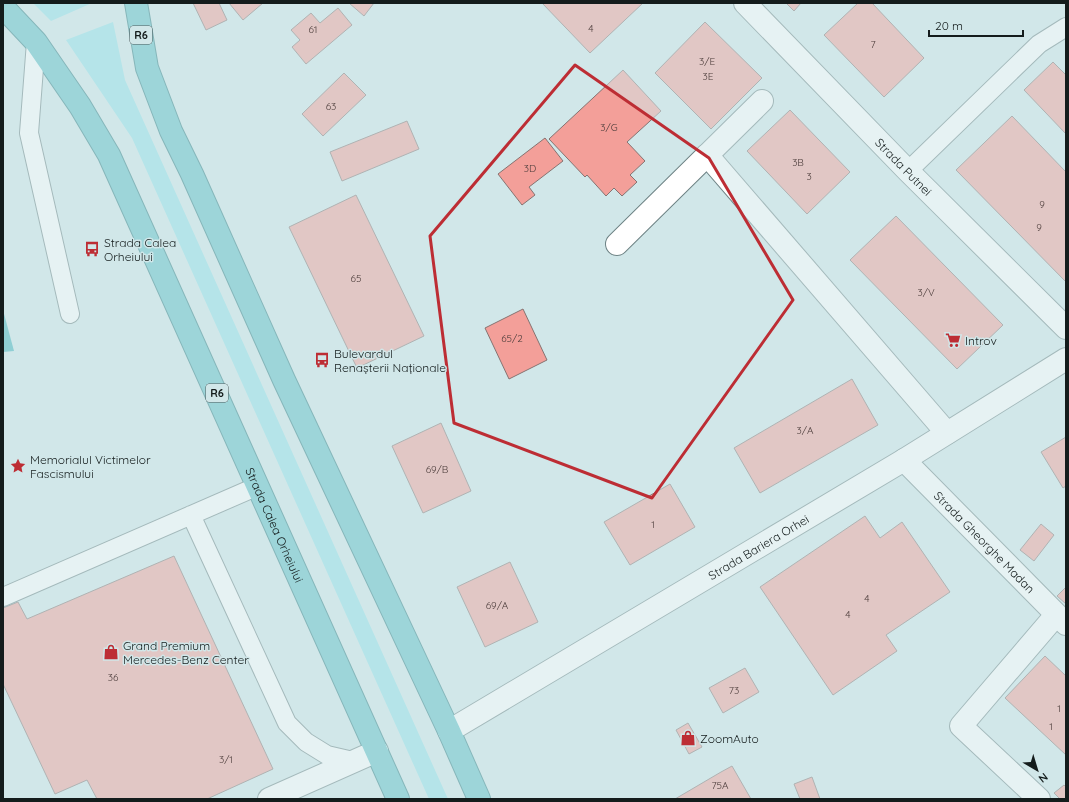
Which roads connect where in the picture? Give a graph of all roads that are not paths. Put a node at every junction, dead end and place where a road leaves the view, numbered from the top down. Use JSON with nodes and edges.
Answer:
{"nodes":[{"id":1,"x":136,"y":3,"type":"edge"},
{"id":2,"x":745,"y":3,"type":"edge"},
{"id":3,"x":3,"y":7,"type":"edge"},
{"id":4,"x":1066,"y":27,"type":"edge"},
{"id":5,"x":36,"y":42,"type":"junction"},
{"id":6,"x":762,"y":101,"type":"dead end"},
{"id":7,"x":707,"y":156,"type":"junction"},
{"id":8,"x":908,"y":171,"type":"junction"},
{"id":9,"x":617,"y":244,"type":"dead end"},
{"id":10,"x":70,"y":314,"type":"dead end"},
{"id":11,"x":1066,"y":328,"type":"edge"},
{"id":12,"x":1066,"y":359,"type":"edge"},
{"id":13,"x":948,"y":433,"type":"junction"},
{"id":14,"x":904,"y":460,"type":"junction"},
{"id":15,"x":258,"y":486,"type":"junction"},
{"id":16,"x":191,"y":515,"type":"junction"},
{"id":17,"x":3,"y":597,"type":"edge"},
{"id":18,"x":1061,"y":619,"type":"edge"},
{"id":19,"x":449,"y":731,"type":"junction"},
{"id":20,"x":377,"y":751,"type":"junction"},
{"id":21,"x":353,"y":761,"type":"junction"},
{"id":22,"x":269,"y":799,"type":"edge"},
{"id":23,"x":398,"y":799,"type":"edge"},
{"id":24,"x":479,"y":799,"type":"edge"},
{"id":25,"x":1039,"y":799,"type":"edge"}],
"edges":[{"from":1,"to":19,"type":"highway","number":"R6"},
{"from":2,"to":8,"type":"street","name":"Strada Putnei"},
{"from":3,"to":5,"type":"highway","name":"Strada Calea Orheiului","number":"R6"},
{"from":4,"to":8,"type":"lane"},
{"from":5,"to":10,"type":"lane"},
{"from":5,"to":15,"type":"highway","name":"Strada Calea Orheiului","number":"R6"},
{"from":6,"to":7,"type":"street"},
{"from":7,"to":9,"type":"street"},
{"from":7,"to":13,"type":"street"},
{"from":8,"to":11,"type":"street","name":"Strada Putnei"},
{"from":12,"to":13,"type":"street","name":"Strada Bariera Orhei"},
{"from":13,"to":14,"type":"street","name":"Strada Bariera Orhei"},
{"from":14,"to":18,"type":"street","name":"Strada Gheorghe Madan"},
{"from":14,"to":19,"type":"street","name":"Strada Bariera Orhei"},
{"from":15,"to":16,"type":"lane"},
{"from":15,"to":20,"type":"highway","name":"Strada Calea Orheiului","number":"R6"},
{"from":16,"to":17,"type":"lane"},
{"from":16,"to":21,"type":"lane"},
{"from":18,"to":25,"type":"street"},
{"from":19,"to":24,"type":"highway","number":"R6"},
{"from":20,"to":21,"type":"street"},
{"from":20,"to":23,"type":"highway","name":"Strada Calea Orheiului","number":"R6"},
{"from":21,"to":22,"type":"street"}]}
